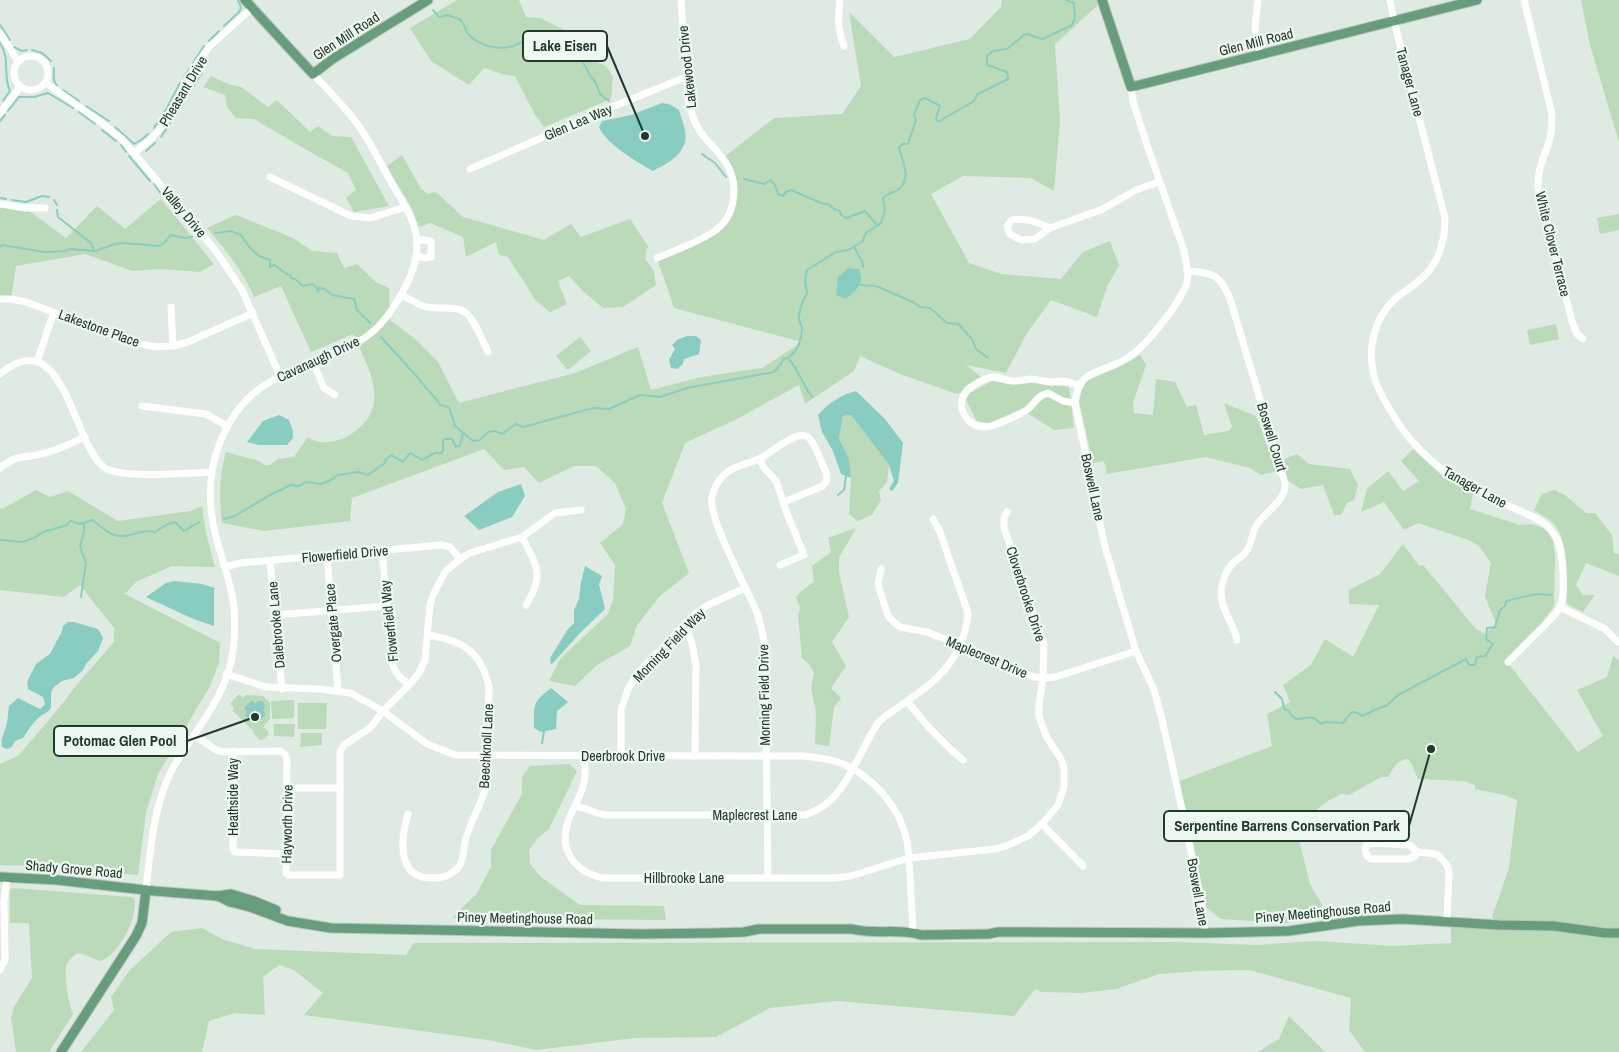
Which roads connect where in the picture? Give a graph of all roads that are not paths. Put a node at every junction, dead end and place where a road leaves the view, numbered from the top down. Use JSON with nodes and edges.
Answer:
{"nodes":[{"id":1,"x":245,"y":0,"type":"edge"},
{"id":2,"x":428,"y":0,"type":"edge"},
{"id":3,"x":681,"y":0,"type":"edge"},
{"id":4,"x":840,"y":0,"type":"edge"},
{"id":5,"x":1102,"y":0,"type":"edge"},
{"id":6,"x":1258,"y":0,"type":"edge"},
{"id":7,"x":1390,"y":0,"type":"edge"},
{"id":8,"x":1477,"y":0,"type":"edge"},
{"id":9,"x":1524,"y":0,"type":"edge"},
{"id":10,"x":252,"y":8,"type":"junction"},
{"id":11,"x":1394,"y":21,"type":"junction"},
{"id":12,"x":0,"y":33,"type":"edge"},
{"id":13,"x":844,"y":46,"type":"dead end"},
{"id":14,"x":1260,"y":55,"type":"junction"},
{"id":15,"x":18,"y":61,"type":"junction"},
{"id":16,"x":313,"y":74,"type":"junction"},
{"id":17,"x":686,"y":77,"type":"junction"},
{"id":18,"x":46,"y":83,"type":"junction"},
{"id":19,"x":20,"y":87,"type":"junction"},
{"id":20,"x":1131,"y":87,"type":"junction"},
{"id":21,"x":0,"y":113,"type":"edge"},
{"id":22,"x":134,"y":153,"type":"junction"},
{"id":23,"x":470,"y":169,"type":"dead end"},
{"id":24,"x":270,"y":177,"type":"dead end"},
{"id":25,"x":1160,"y":182,"type":"junction"},
{"id":26,"x":0,"y":204,"type":"edge"},
{"id":27,"x":406,"y":207,"type":"junction"},
{"id":28,"x":45,"y":208,"type":"dead end"},
{"id":29,"x":1050,"y":228,"type":"junction"},
{"id":30,"x":417,"y":239,"type":"junction"},
{"id":31,"x":416,"y":256,"type":"junction"},
{"id":32,"x":657,"y":258,"type":"dead end"},
{"id":33,"x":1187,"y":270,"type":"junction"},
{"id":34,"x":401,"y":295,"type":"junction"},
{"id":35,"x":0,"y":300,"type":"edge"},
{"id":36,"x":171,"y":307,"type":"dead end"},
{"id":37,"x":54,"y":312,"type":"junction"},
{"id":38,"x":253,"y":314,"type":"junction"},
{"id":39,"x":1583,"y":339,"type":"dead end"},
{"id":40,"x":173,"y":346,"type":"junction"},
{"id":41,"x":488,"y":352,"type":"dead end"},
{"id":42,"x":37,"y":362,"type":"junction"},
{"id":43,"x":313,"y":362,"type":"junction"},
{"id":44,"x":0,"y":374,"type":"edge"},
{"id":45,"x":280,"y":376,"type":"junction"},
{"id":46,"x":1079,"y":385,"type":"junction"},
{"id":47,"x":335,"y":395,"type":"dead end"},
{"id":48,"x":1076,"y":403,"type":"junction"},
{"id":49,"x":142,"y":406,"type":"dead end"},
{"id":50,"x":227,"y":426,"type":"junction"},
{"id":51,"x":85,"y":437,"type":"junction"},
{"id":52,"x":760,"y":459,"type":"junction"},
{"id":53,"x":0,"y":468,"type":"edge"},
{"id":54,"x":212,"y":472,"type":"junction"},
{"id":55,"x":784,"y":502,"type":"junction"},
{"id":56,"x":581,"y":510,"type":"dead end"},
{"id":57,"x":1006,"y":512,"type":"dead end"},
{"id":58,"x":933,"y":519,"type":"dead end"},
{"id":59,"x":522,"y":537,"type":"junction"},
{"id":60,"x":382,"y":550,"type":"junction"},
{"id":61,"x":327,"y":556,"type":"junction"},
{"id":62,"x":460,"y":559,"type":"junction"},
{"id":63,"x":270,"y":560,"type":"junction"},
{"id":64,"x":780,"y":565,"type":"dead end"},
{"id":65,"x":225,"y":567,"type":"junction"},
{"id":66,"x":881,"y":569,"type":"dead end"},
{"id":67,"x":745,"y":588,"type":"junction"},
{"id":68,"x":526,"y":605,"type":"dead end"},
{"id":69,"x":386,"y":606,"type":"junction"},
{"id":70,"x":1560,"y":607,"type":"junction"},
{"id":71,"x":331,"y":610,"type":"junction"},
{"id":72,"x":275,"y":615,"type":"junction"},
{"id":73,"x":681,"y":628,"type":"junction"},
{"id":74,"x":428,"y":635,"type":"junction"},
{"id":75,"x":1237,"y":640,"type":"dead end"},
{"id":76,"x":1618,"y":642,"type":"edge"},
{"id":77,"x":960,"y":645,"type":"junction"},
{"id":78,"x":1136,"y":650,"type":"junction"},
{"id":79,"x":1508,"y":662,"type":"dead end"},
{"id":80,"x":226,"y":674,"type":"junction"},
{"id":81,"x":1043,"y":678,"type":"junction"},
{"id":82,"x":410,"y":684,"type":"junction"},
{"id":83,"x":282,"y":689,"type":"junction"},
{"id":84,"x":338,"y":691,"type":"junction"},
{"id":85,"x":907,"y":701,"type":"junction"},
{"id":86,"x":383,"y":712,"type":"junction"},
{"id":87,"x":194,"y":735,"type":"junction"},
{"id":88,"x":233,"y":751,"type":"junction"},
{"id":89,"x":584,"y":755,"type":"junction"},
{"id":90,"x":621,"y":755,"type":"junction"},
{"id":91,"x":487,"y":756,"type":"junction"},
{"id":92,"x":695,"y":756,"type":"junction"},
{"id":93,"x":766,"y":756,"type":"junction"},
{"id":94,"x":963,"y":760,"type":"dead end"},
{"id":95,"x":852,"y":769,"type":"junction"},
{"id":96,"x":287,"y":788,"type":"junction"},
{"id":97,"x":340,"y":788,"type":"junction"},
{"id":98,"x":576,"y":806,"type":"junction"},
{"id":99,"x":408,"y":814,"type":"dead end"},
{"id":100,"x":768,"y":815,"type":"junction"},
{"id":101,"x":1042,"y":824,"type":"junction"},
{"id":102,"x":1417,"y":852,"type":"junction"},
{"id":103,"x":286,"y":854,"type":"junction"},
{"id":104,"x":909,"y":858,"type":"junction"},
{"id":105,"x":1083,"y":866,"type":"dead end"},
{"id":106,"x":3,"y":877,"type":"edge"},
{"id":107,"x":768,"y":878,"type":"junction"},
{"id":108,"x":146,"y":890,"type":"junction"},
{"id":109,"x":2,"y":899,"type":"edge"},
{"id":110,"x":1447,"y":921,"type":"junction"},
{"id":111,"x":913,"y":932,"type":"junction"},
{"id":112,"x":1206,"y":933,"type":"junction"},
{"id":113,"x":1619,"y":933,"type":"edge"},
{"id":114,"x":0,"y":970,"type":"edge"},
{"id":115,"x":61,"y":1052,"type":"edge"}],
"edges":[{"from":1,"to":10,"type":"main road","name":"Glen Mill Road"},
{"from":2,"to":16,"type":"main road","name":"Glen Mill Road"},
{"from":3,"to":17,"type":"street","name":"Lakewood Drive"},
{"from":4,"to":13,"type":"street"},
{"from":5,"to":20,"type":"main road"},
{"from":6,"to":14,"type":"street"},
{"from":7,"to":11,"type":"street","name":"Tanager Lane"},
{"from":8,"to":11,"type":"main road","name":"Glen Mill Road"},
{"from":9,"to":39,"type":"street","name":"White Clover Terrace"},
{"from":10,"to":16,"type":"main road","name":"Glen Mill Road"},
{"from":10,"to":22,"type":"street","name":"Pheasant Drive"},
{"from":11,"to":14,"type":"main road","name":"Glen Mill Road"},
{"from":11,"to":70,"type":"street","name":"Tanager Lane"},
{"from":12,"to":15,"type":"street"},
{"from":14,"to":20,"type":"main road","name":"Glen Mill Road"},
{"from":15,"to":18,"type":"street"},
{"from":15,"to":19,"type":"street"},
{"from":16,"to":27,"type":"street","name":"Cavanaugh Drive"},
{"from":17,"to":23,"type":"street","name":"Glen Lea Way"},
{"from":17,"to":32,"type":"street","name":"Lakewood Drive"},
{"from":18,"to":19,"type":"street"},
{"from":18,"to":22,"type":"street","name":"Valley Drive"},
{"from":19,"to":21,"type":"street"},
{"from":20,"to":25,"type":"street"},
{"from":22,"to":38,"type":"street","name":"Valley Drive"},
{"from":24,"to":27,"type":"street"},
{"from":25,"to":29,"type":"street"},
{"from":25,"to":33,"type":"street"},
{"from":26,"to":28,"type":"street"},
{"from":27,"to":30,"type":"street","name":"Cavanaugh Drive"},
{"from":29,"to":29,"type":"street"},
{"from":30,"to":31,"type":"street","name":"Cavanaugh Drive"},
{"from":30,"to":31,"type":"street"},
{"from":31,"to":34,"type":"street","name":"Cavanaugh Drive"},
{"from":33,"to":46,"type":"street"},
{"from":33,"to":75,"type":"street","name":"Boswell Court"},
{"from":34,"to":41,"type":"street"},
{"from":34,"to":43,"type":"street","name":"Cavanaugh Drive"},
{"from":35,"to":37,"type":"street","name":"Lakestone Place"},
{"from":36,"to":40,"type":"street"},
{"from":37,"to":40,"type":"street","name":"Lakestone Place"},
{"from":37,"to":42,"type":"street"},
{"from":38,"to":40,"type":"street","name":"Lakestone Place"},
{"from":38,"to":45,"type":"street","name":"Valley Drive"},
{"from":42,"to":44,"type":"street"},
{"from":42,"to":51,"type":"street"},
{"from":43,"to":45,"type":"street","name":"Cavanaugh Drive"},
{"from":43,"to":47,"type":"street"},
{"from":45,"to":50,"type":"street","name":"Cavanaugh Drive"},
{"from":46,"to":48,"type":"street","name":"Boswell Lane"},
{"from":46,"to":48,"type":"street"},
{"from":48,"to":78,"type":"street","name":"Boswell Lane"},
{"from":49,"to":50,"type":"street"},
{"from":50,"to":54,"type":"street","name":"Cavanaugh Drive"},
{"from":51,"to":53,"type":"street"},
{"from":51,"to":54,"type":"street"},
{"from":52,"to":55,"type":"street"},
{"from":52,"to":55,"type":"street","name":"Morning Field Drive"},
{"from":52,"to":67,"type":"street","name":"Morning Field Drive"},
{"from":54,"to":65,"type":"street","name":"Cavanaugh Drive"},
{"from":55,"to":64,"type":"street"},
{"from":56,"to":59,"type":"street"},
{"from":57,"to":81,"type":"street","name":"Cloverbrooke Drive"},
{"from":58,"to":77,"type":"street","name":"Maplecrest Lane"},
{"from":59,"to":62,"type":"street"},
{"from":59,"to":68,"type":"street"},
{"from":60,"to":61,"type":"street","name":"Flowerfield Drive"},
{"from":60,"to":62,"type":"street","name":"Flowerfield Drive"},
{"from":60,"to":69,"type":"street","name":"Flowerfield Way"},
{"from":61,"to":63,"type":"street","name":"Flowerfield Drive"},
{"from":61,"to":71,"type":"street","name":"Overgate Place"},
{"from":62,"to":74,"type":"street","name":"Hayworth Drive"},
{"from":63,"to":65,"type":"street","name":"Flowerfield Drive"},
{"from":63,"to":72,"type":"street","name":"Dalebrooke Lane"},
{"from":65,"to":80,"type":"street","name":"Cavanaugh Drive"},
{"from":66,"to":77,"type":"street","name":"Maplecrest Drive"},
{"from":67,"to":73,"type":"street","name":"Morning Field Way"},
{"from":67,"to":93,"type":"street","name":"Morning Field Drive"},
{"from":69,"to":71,"type":"street"},
{"from":69,"to":82,"type":"street","name":"Flowerfield Way"},
{"from":70,"to":76,"type":"street"},
{"from":70,"to":79,"type":"street"},
{"from":71,"to":72,"type":"street"},
{"from":71,"to":84,"type":"street","name":"Overgate Place"},
{"from":72,"to":83,"type":"street","name":"Dalebrooke Lane"},
{"from":73,"to":90,"type":"street","name":"Morning Field Way"},
{"from":73,"to":92,"type":"street"},
{"from":74,"to":82,"type":"street","name":"Hayworth Drive"},
{"from":74,"to":91,"type":"street","name":"Beechknoll Lane"},
{"from":77,"to":81,"type":"street","name":"Maplecrest Drive"},
{"from":77,"to":85,"type":"street","name":"Maplecrest Lane"},
{"from":78,"to":81,"type":"street","name":"Maplecrest Drive"},
{"from":78,"to":112,"type":"street","name":"Boswell Lane"},
{"from":80,"to":83,"type":"street","name":"Deerbrook Drive"},
{"from":80,"to":87,"type":"street","name":"Cavanaugh Drive"},
{"from":81,"to":101,"type":"street","name":"Cloverbrooke Drive"},
{"from":82,"to":86,"type":"street","name":"Hayworth Drive"},
{"from":83,"to":84,"type":"street","name":"Deerbrook Drive"},
{"from":84,"to":86,"type":"street","name":"Deerbrook Drive"},
{"from":85,"to":94,"type":"street"},
{"from":85,"to":95,"type":"street","name":"Maplecrest Lane"},
{"from":86,"to":91,"type":"street","name":"Deerbrook Drive"},
{"from":86,"to":97,"type":"street","name":"Hayworth Drive"},
{"from":87,"to":88,"type":"street","name":"Hayworth Drive"},
{"from":87,"to":108,"type":"street","name":"Cavanaugh Drive"},
{"from":88,"to":96,"type":"street","name":"Hayworth Drive"},
{"from":88,"to":103,"type":"street","name":"Heathside Way"},
{"from":89,"to":90,"type":"street","name":"Deerbrook Drive"},
{"from":89,"to":91,"type":"street","name":"Deerbrook Drive"},
{"from":89,"to":98,"type":"street","name":"Hillbrooke Lane"},
{"from":90,"to":92,"type":"street","name":"Deerbrook Drive"},
{"from":91,"to":99,"type":"street","name":"Beechknoll Lane"},
{"from":92,"to":93,"type":"street","name":"Deerbrook Drive"},
{"from":93,"to":95,"type":"street","name":"Deerbrook Drive"},
{"from":93,"to":100,"type":"street","name":"Morning Field Drive"},
{"from":95,"to":100,"type":"street","name":"Maplecrest Lane"},
{"from":95,"to":104,"type":"street","name":"Deerbrook Drive"},
{"from":96,"to":97,"type":"street"},
{"from":96,"to":103,"type":"street","name":"Hayworth Drive"},
{"from":97,"to":103,"type":"street","name":"Hayworth Drive"},
{"from":98,"to":100,"type":"street","name":"Maplecrest Lane"},
{"from":98,"to":107,"type":"street","name":"Hillbrooke Lane"},
{"from":100,"to":107,"type":"street","name":"Morning Field Drive"},
{"from":101,"to":104,"type":"street","name":"Cloverbrooke Drive"},
{"from":101,"to":105,"type":"street"},
{"from":102,"to":102,"type":"street"},
{"from":102,"to":110,"type":"street"},
{"from":104,"to":107,"type":"street","name":"Hillbrooke Lane"},
{"from":104,"to":111,"type":"street","name":"Deerbrook Drive"},
{"from":106,"to":108,"type":"main road","name":"Shady Grove Road"},
{"from":106,"to":109,"type":"street"},
{"from":108,"to":111,"type":"main road","name":"Piney Meetinghouse Road"},
{"from":108,"to":115,"type":"main road"},
{"from":109,"to":114,"type":"street"},
{"from":110,"to":112,"type":"main road","name":"Piney Meetinghouse Road"},
{"from":110,"to":113,"type":"main road","name":"Piney Meetinghouse Road"},
{"from":111,"to":112,"type":"main road","name":"Piney Meetinghouse Road"}]}
